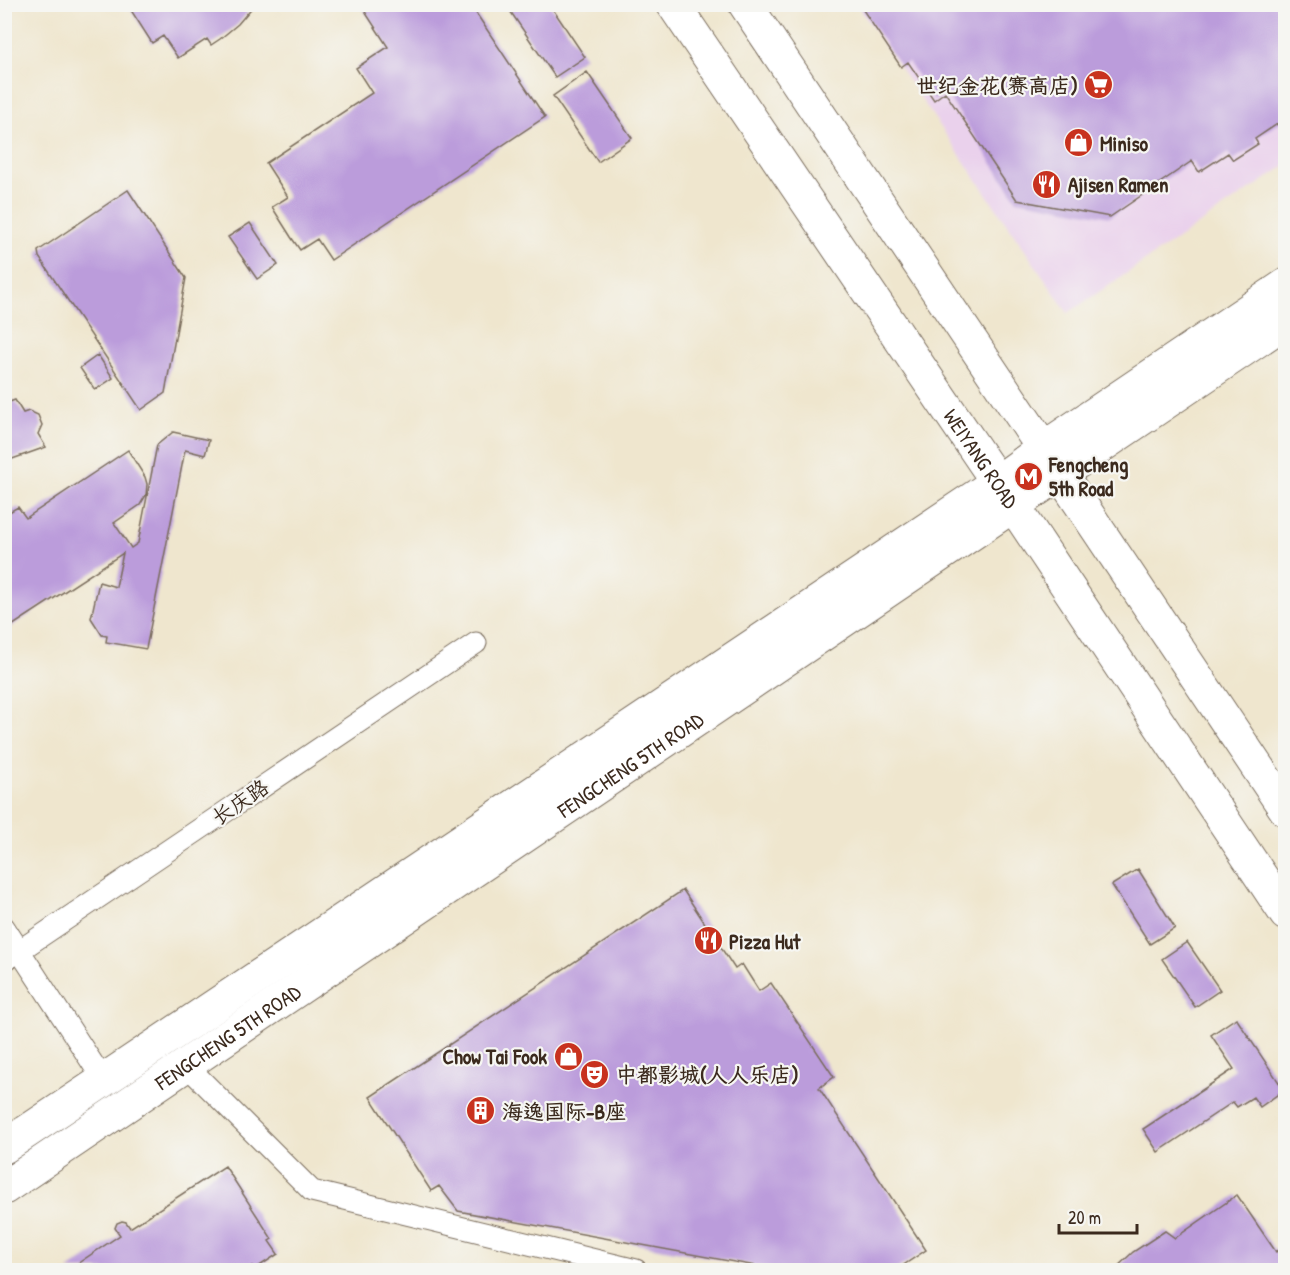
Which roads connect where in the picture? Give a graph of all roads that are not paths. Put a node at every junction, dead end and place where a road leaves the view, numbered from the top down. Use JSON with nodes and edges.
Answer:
{"nodes":[{"id":1,"x":673,"y":4,"type":"edge"},
{"id":2,"x":745,"y":4,"type":"edge"},
{"id":3,"x":1286,"y":285,"type":"edge"},
{"id":4,"x":1286,"y":321,"type":"edge"},
{"id":5,"x":1052,"y":461,"type":"junction"},
{"id":6,"x":1004,"y":494,"type":"junction"},
{"id":7,"x":476,"y":643,"type":"dead end"},
{"id":8,"x":1286,"y":810,"type":"edge"},
{"id":9,"x":1286,"y":914,"type":"edge"},
{"id":10,"x":4,"y":927,"type":"edge"},
{"id":11,"x":13,"y":955,"type":"edge"},
{"id":12,"x":186,"y":1065,"type":"junction"},
{"id":13,"x":104,"y":1080,"type":"junction"},
{"id":14,"x":4,"y":1147,"type":"edge"},
{"id":15,"x":4,"y":1188,"type":"edge"},
{"id":16,"x":636,"y":1270,"type":"edge"}],
"edges":[{"from":1,"to":6,"type":"main road","name":"WEIYANG ROAD"},
{"from":2,"to":5,"type":"main road"},
{"from":3,"to":5,"type":"main road","name":"FENGCHENG 5TH ROAD"},
{"from":4,"to":5,"type":"main road","name":"FENGCHENG 5TH ROAD"},
{"from":5,"to":6,"type":"main road","name":"FENGCHENG 5TH ROAD"},
{"from":5,"to":8,"type":"main road"},
{"from":6,"to":9,"type":"main road","name":"WEIYANG ROAD"},
{"from":6,"to":12,"type":"main road","name":"FENGCHENG 5TH ROAD"},
{"from":6,"to":13,"type":"main road","name":"FENGCHENG 5TH ROAD"},
{"from":7,"to":11,"type":"street","name":"长庆路"},
{"from":10,"to":11,"type":"street"},
{"from":11,"to":13,"type":"street"},
{"from":12,"to":15,"type":"main road","name":"FENGCHENG 5TH ROAD"},
{"from":12,"to":16,"type":"street"},
{"from":13,"to":14,"type":"main road","name":"FENGCHENG 5TH ROAD"}]}
